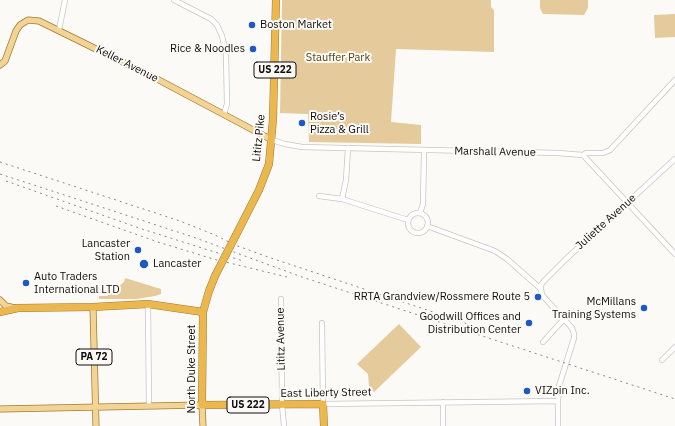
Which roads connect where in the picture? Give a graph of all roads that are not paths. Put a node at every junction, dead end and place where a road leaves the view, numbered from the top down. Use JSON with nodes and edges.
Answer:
{"nodes":[{"id":1,"x":65,"y":0,"type":"edge"},
{"id":2,"x":174,"y":0,"type":"edge"},
{"id":3,"x":276,"y":0,"type":"edge"},
{"id":4,"x":59,"y":30,"type":"junction"},
{"id":5,"x":0,"y":65,"type":"edge"},
{"id":6,"x":675,"y":80,"type":"edge"},
{"id":7,"x":224,"y":114,"type":"junction"},
{"id":8,"x":272,"y":140,"type":"junction"},
{"id":9,"x":348,"y":148,"type":"junction"},
{"id":10,"x":424,"y":151,"type":"junction"},
{"id":11,"x":583,"y":155,"type":"junction"},
{"id":12,"x":675,"y":159,"type":"edge"},
{"id":13,"x":319,"y":196,"type":"dead end"},
{"id":14,"x":342,"y":199,"type":"junction"},
{"id":15,"x":628,"y":203,"type":"junction"},
{"id":16,"x":420,"y":213,"type":"junction"},
{"id":17,"x":408,"y":220,"type":"junction"},
{"id":18,"x":427,"y":226,"type":"junction"},
{"id":19,"x":675,"y":254,"type":"edge"},
{"id":20,"x":540,"y":289,"type":"junction"},
{"id":21,"x":281,"y":299,"type":"dead end"},
{"id":22,"x":0,"y":300,"type":"edge"},
{"id":23,"x":148,"y":304,"type":"junction"},
{"id":24,"x":93,"y":307,"type":"junction"},
{"id":25,"x":18,"y":308,"type":"junction"},
{"id":26,"x":0,"y":312,"type":"edge"},
{"id":27,"x":203,"y":312,"type":"junction"},
{"id":28,"x":564,"y":319,"type":"junction"},
{"id":29,"x":322,"y":323,"type":"dead end"},
{"id":30,"x":543,"y":342,"type":"dead end"},
{"id":31,"x":675,"y":347,"type":"edge"},
{"id":32,"x":662,"y":360,"type":"dead end"},
{"id":33,"x":558,"y":401,"type":"junction"},
{"id":34,"x":443,"y":402,"type":"junction"},
{"id":35,"x":282,"y":404,"type":"junction"},
{"id":36,"x":323,"y":404,"type":"junction"},
{"id":37,"x":202,"y":405,"type":"junction"},
{"id":38,"x":95,"y":406,"type":"junction"},
{"id":39,"x":150,"y":406,"type":"junction"},
{"id":40,"x":0,"y":409,"type":"edge"},
{"id":41,"x":96,"y":426,"type":"edge"},
{"id":42,"x":203,"y":426,"type":"edge"},
{"id":43,"x":284,"y":426,"type":"edge"},
{"id":44,"x":324,"y":426,"type":"edge"},
{"id":45,"x":443,"y":426,"type":"edge"},
{"id":46,"x":558,"y":426,"type":"edge"}],
"edges":[{"from":1,"to":4,"type":"street"},
{"from":2,"to":7,"type":"street"},
{"from":3,"to":8,"type":"highway","name":"Lititz Pike","number":"US 222"},
{"from":4,"to":5,"type":"main road","name":"Keller Avenue"},
{"from":4,"to":7,"type":"main road","name":"Keller Avenue"},
{"from":6,"to":11,"type":"street","name":"Marshall Avenue"},
{"from":7,"to":8,"type":"main road","name":"Keller Avenue"},
{"from":8,"to":9,"type":"street","name":"Marshall Avenue"},
{"from":8,"to":27,"type":"highway","name":"Lititz Pike","number":"US 222","bridge":true},
{"from":9,"to":10,"type":"street","name":"Marshall Avenue"},
{"from":9,"to":14,"type":"street"},
{"from":10,"to":11,"type":"street","name":"Marshall Avenue"},
{"from":10,"to":16,"type":"street"},
{"from":11,"to":15,"type":"street"},
{"from":12,"to":15,"type":"street","name":"Juliette Avenue"},
{"from":13,"to":14,"type":"street"},
{"from":14,"to":17,"type":"street"},
{"from":15,"to":19,"type":"street"},
{"from":15,"to":20,"type":"street","name":"Juliette Avenue"},
{"from":16,"to":17,"type":"street"},
{"from":16,"to":18,"type":"street"},
{"from":17,"to":18,"type":"street"},
{"from":18,"to":20,"type":"street"},
{"from":20,"to":28,"type":"street"},
{"from":21,"to":35,"type":"street","name":"Lititz Avenue"},
{"from":22,"to":25,"type":"main road"},
{"from":23,"to":24,"type":"highway"},
{"from":23,"to":27,"type":"highway"},
{"from":23,"to":39,"type":"street"},
{"from":24,"to":25,"type":"highway"},
{"from":24,"to":38,"type":"main road","number":"PA 72"},
{"from":25,"to":26,"type":"highway"},
{"from":27,"to":37,"type":"highway","name":"North Duke Street","number":"US 222"},
{"from":28,"to":30,"type":"street"},
{"from":28,"to":33,"type":"street"},
{"from":29,"to":36,"type":"street"},
{"from":31,"to":32,"type":"street"},
{"from":33,"to":34,"type":"street","name":"East Liberty Street"},
{"from":33,"to":46,"type":"street"},
{"from":34,"to":36,"type":"street","name":"East Liberty Street"},
{"from":34,"to":45,"type":"street"},
{"from":35,"to":36,"type":"highway","name":"East Liberty Street","number":"US 222"},
{"from":35,"to":37,"type":"highway","name":"East Liberty Street","number":"US 222"},
{"from":35,"to":43,"type":"street","name":"Lititz Avenue"},
{"from":36,"to":44,"type":"highway"},
{"from":37,"to":39,"type":"main road","name":"East Liberty Street"},
{"from":37,"to":42,"type":"main road","name":"North Duke Street"},
{"from":38,"to":39,"type":"main road","name":"East Liberty Street"},
{"from":38,"to":40,"type":"main road","name":"East Liberty Street"},
{"from":38,"to":41,"type":"main road","number":"PA 72"}]}
